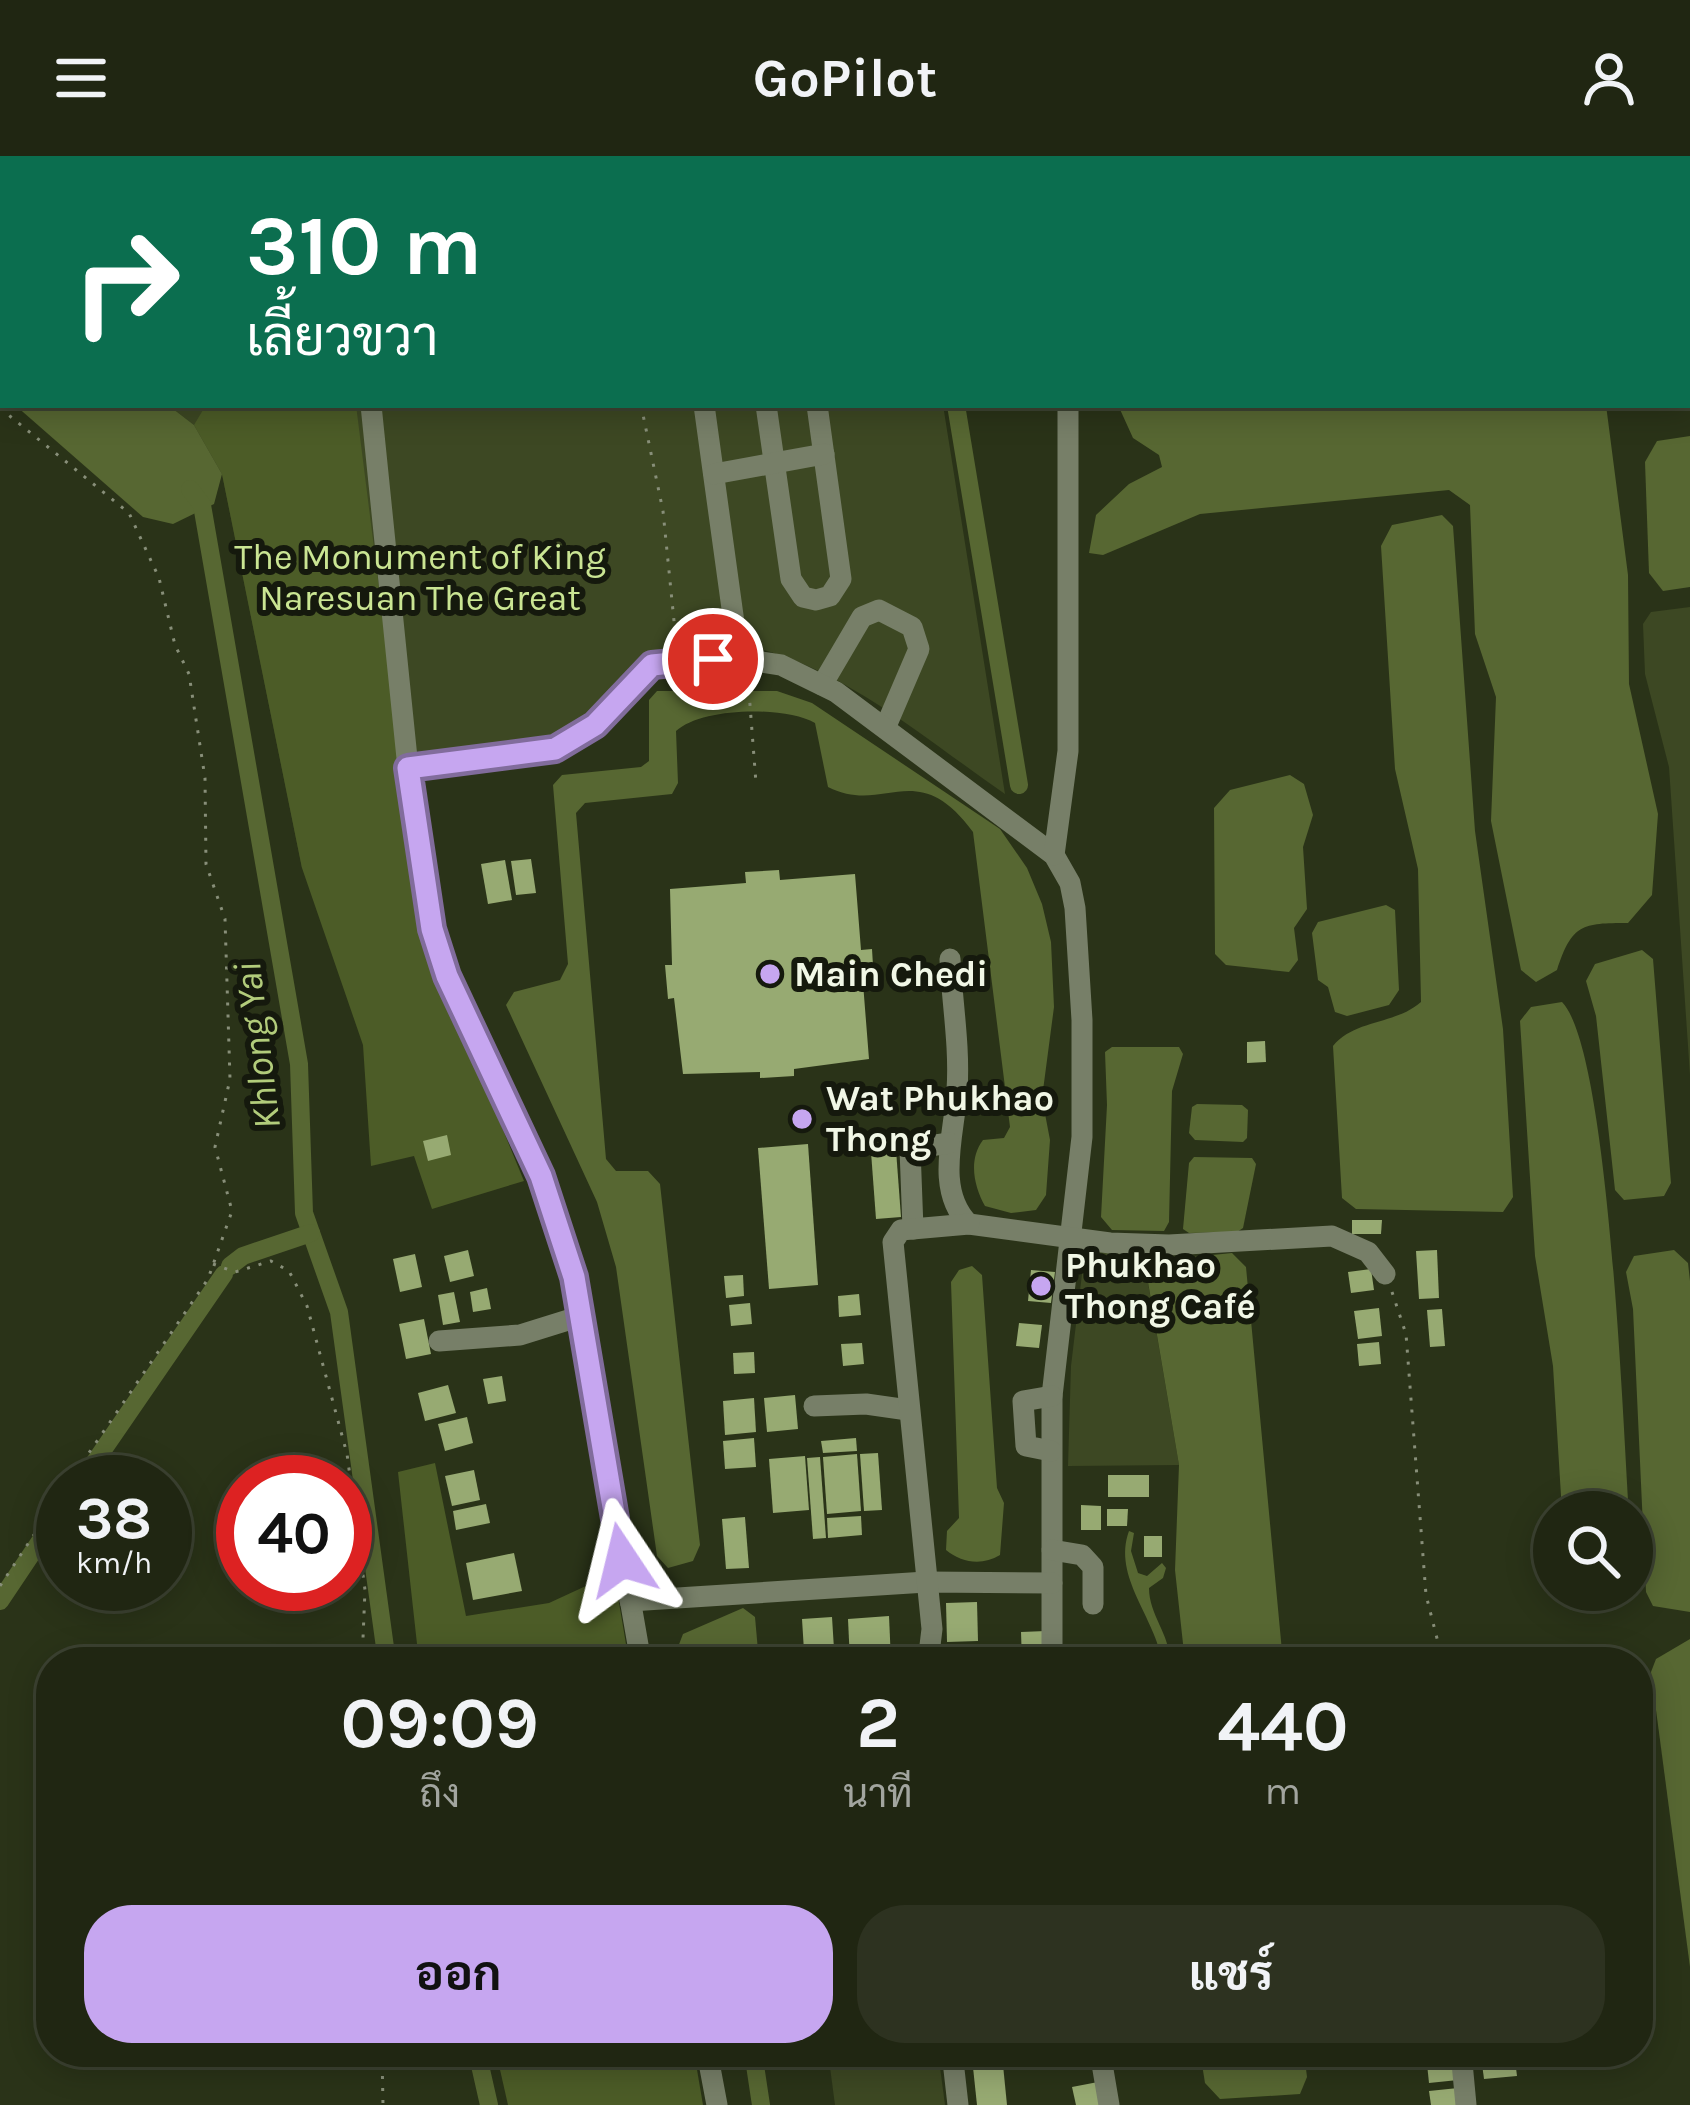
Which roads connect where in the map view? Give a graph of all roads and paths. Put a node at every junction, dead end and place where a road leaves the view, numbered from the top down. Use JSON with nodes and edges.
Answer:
{"nodes":[{"id":1,"x":0,"y":408,"type":"edge"},
{"id":2,"x":371,"y":408,"type":"edge"},
{"id":3,"x":642,"y":408,"type":"edge"},
{"id":4,"x":704,"y":408,"type":"edge"},
{"id":5,"x":766,"y":408,"type":"edge"},
{"id":6,"x":817,"y":408,"type":"edge"},
{"id":7,"x":1067,"y":408,"type":"edge"},
{"id":8,"x":824,"y":454,"type":"junction"},
{"id":9,"x":775,"y":463,"type":"junction"},
{"id":10,"x":713,"y":474,"type":"junction"},
{"id":11,"x":740,"y":658,"type":"junction"},
{"id":12,"x":678,"y":660,"type":"junction"},
{"id":13,"x":748,"y":681,"type":"dead end"},
{"id":14,"x":822,"y":685,"type":"junction"},
{"id":15,"x":886,"y":726,"type":"junction"},
{"id":16,"x":408,"y":768,"type":"junction"},
{"id":17,"x":756,"y":783,"type":"dead end"},
{"id":18,"x":1054,"y":855,"type":"junction"},
{"id":19,"x":950,"y":959,"type":"dead end"},
{"id":20,"x":949,"y":1143,"type":"junction"},
{"id":21,"x":969,"y":1224,"type":"junction"},
{"id":22,"x":913,"y":1228,"type":"junction"},
{"id":23,"x":1069,"y":1237,"type":"junction"},
{"id":24,"x":213,"y":1264,"type":"junction"},
{"id":25,"x":1385,"y":1274,"type":"joint"},
{"id":26,"x":581,"y":1316,"type":"junction"},
{"id":27,"x":439,"y":1341,"type":"dead end"},
{"id":28,"x":814,"y":1406,"type":"dead end"},
{"id":29,"x":908,"y":1410,"type":"junction"},
{"id":30,"x":87,"y":1455,"type":"edge"},
{"id":31,"x":36,"y":1532,"type":"edge"},
{"id":32,"x":1052,"y":1550,"type":"junction"},
{"id":33,"x":926,"y":1582,"type":"junction"},
{"id":34,"x":1052,"y":1583,"type":"junction"},
{"id":35,"x":0,"y":1586,"type":"edge"},
{"id":36,"x":630,"y":1601,"type":"junction"},
{"id":37,"x":1093,"y":1604,"type":"dead end"},
{"id":38,"x":363,"y":1647,"type":"edge"},
{"id":39,"x":638,"y":1647,"type":"edge"},
{"id":40,"x":930,"y":1647,"type":"edge"},
{"id":41,"x":1052,"y":1647,"type":"edge"},
{"id":42,"x":1438,"y":1647,"type":"edge"},
{"id":43,"x":382,"y":2067,"type":"edge"},
{"id":44,"x":710,"y":2067,"type":"edge"},
{"id":45,"x":954,"y":2067,"type":"edge"},
{"id":46,"x":1103,"y":2067,"type":"edge"},
{"id":47,"x":1462,"y":2067,"type":"edge"},
{"id":48,"x":383,"y":2105,"type":"edge"},
{"id":49,"x":717,"y":2105,"type":"edge"},
{"id":50,"x":958,"y":2105,"type":"edge"},
{"id":51,"x":1109,"y":2105,"type":"edge"},
{"id":52,"x":1466,"y":2105,"type":"edge"}],
"edges":[{"from":1,"to":24,"type":"path"},
{"from":2,"to":16,"type":"street"},
{"from":3,"to":12,"type":"path"},
{"from":4,"to":10,"type":"street"},
{"from":5,"to":9,"type":"street"},
{"from":6,"to":8,"type":"street"},
{"from":7,"to":18,"type":"street"},
{"from":8,"to":9,"type":"street"},
{"from":8,"to":9,"type":"street"},
{"from":9,"to":10,"type":"street"},
{"from":10,"to":11,"type":"street"},
{"from":11,"to":12,"type":"street"},
{"from":11,"to":14,"type":"street"},
{"from":12,"to":16,"type":"street"},
{"from":13,"to":17,"type":"path"},
{"from":14,"to":15,"type":"street"},
{"from":14,"to":15,"type":"street"},
{"from":15,"to":18,"type":"street"},
{"from":16,"to":26,"type":"street"},
{"from":18,"to":23,"type":"street"},
{"from":19,"to":20,"type":"street"},
{"from":20,"to":21,"type":"street"},
{"from":20,"to":22,"type":"street"},
{"from":21,"to":22,"type":"street"},
{"from":21,"to":23,"type":"street"},
{"from":22,"to":29,"type":"street"},
{"from":23,"to":25,"type":"street"},
{"from":23,"to":32,"type":"street"},
{"from":24,"to":30,"type":"path"},
{"from":24,"to":38,"type":"path"},
{"from":25,"to":42,"type":"path"},
{"from":26,"to":27,"type":"street"},
{"from":26,"to":36,"type":"street"},
{"from":28,"to":29,"type":"street"},
{"from":29,"to":33,"type":"street"},
{"from":31,"to":35,"type":"path"},
{"from":32,"to":34,"type":"street"},
{"from":32,"to":37,"type":"street"},
{"from":33,"to":34,"type":"street"},
{"from":33,"to":36,"type":"street"},
{"from":33,"to":40,"type":"street"},
{"from":34,"to":41,"type":"street"},
{"from":36,"to":39,"type":"street"},
{"from":43,"to":48,"type":"path"},
{"from":44,"to":49,"type":"street"},
{"from":45,"to":50,"type":"street"},
{"from":46,"to":51,"type":"street"},
{"from":47,"to":52,"type":"street"}]}
